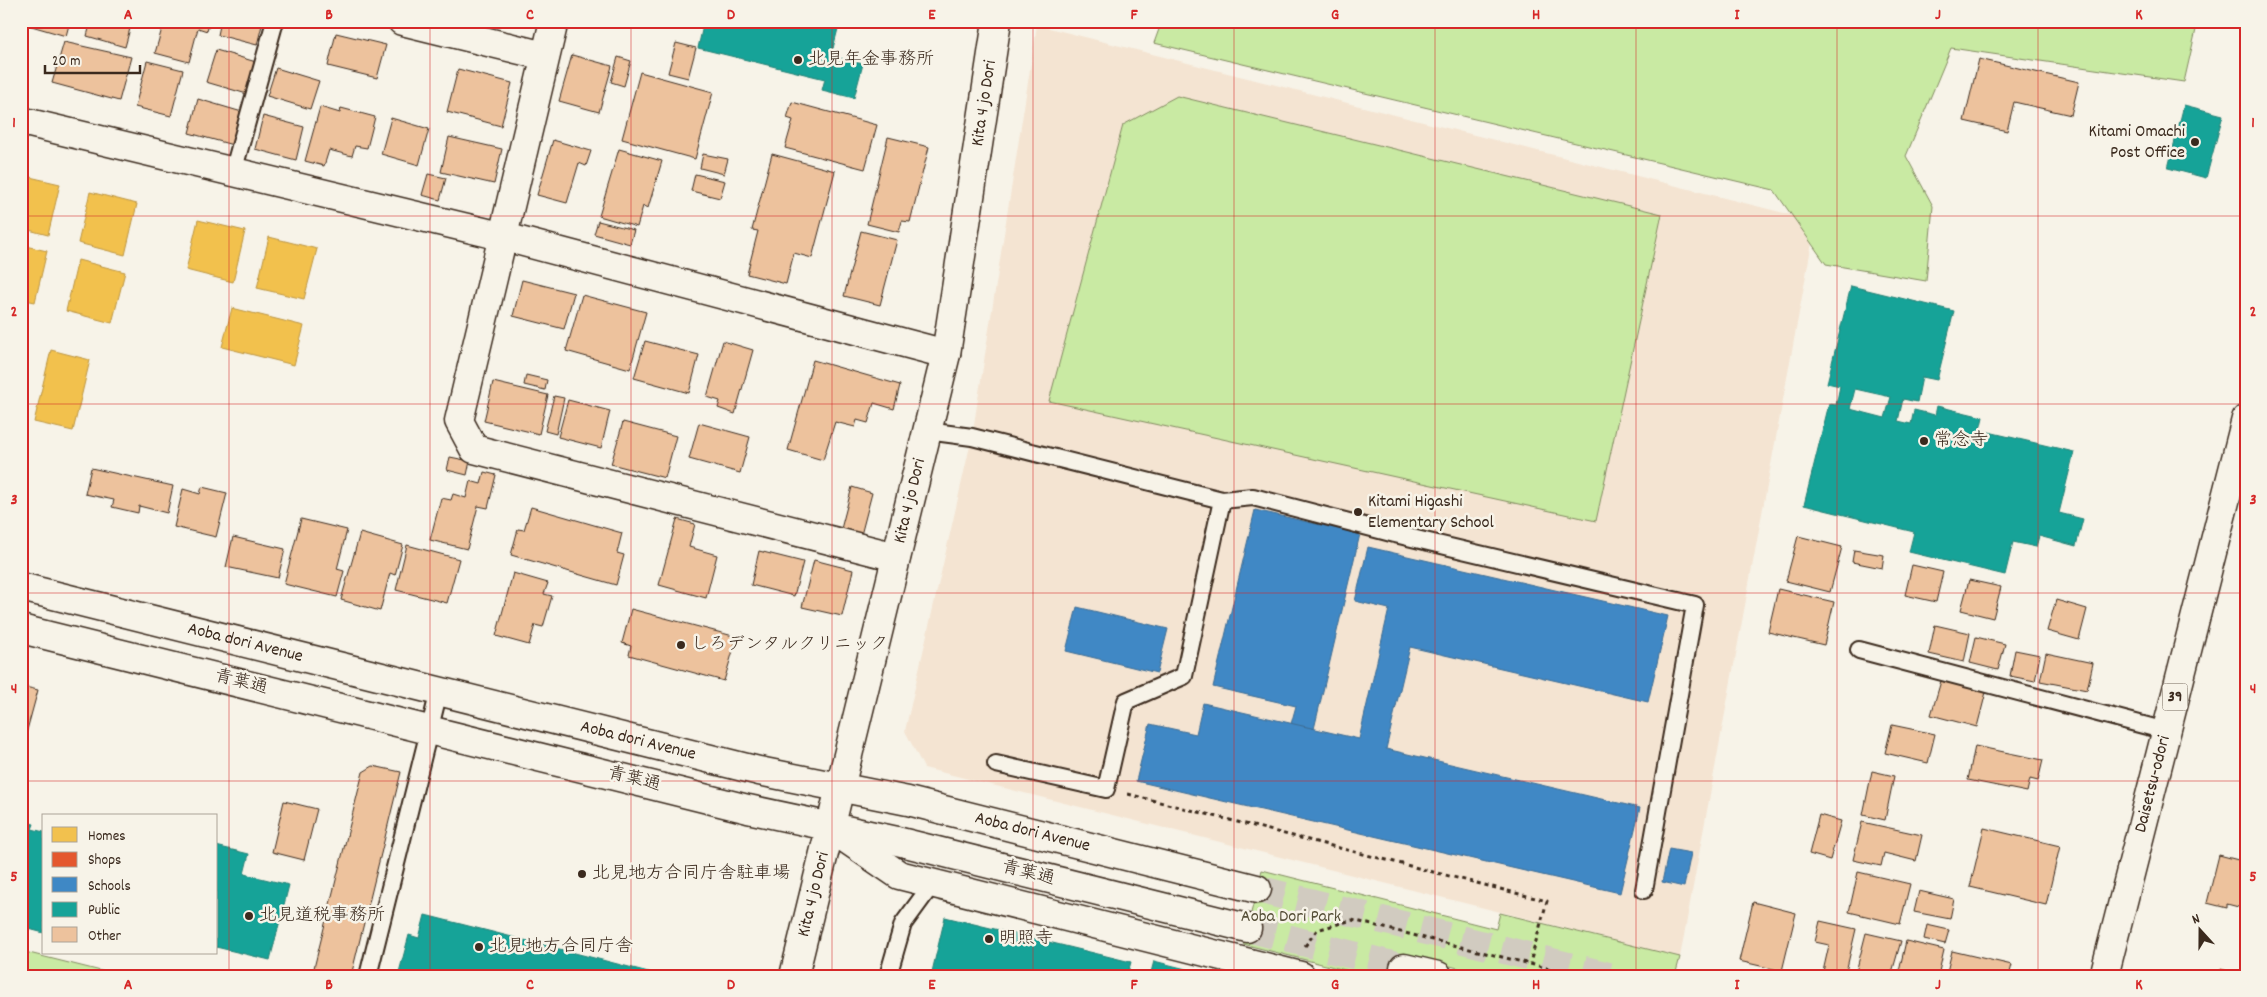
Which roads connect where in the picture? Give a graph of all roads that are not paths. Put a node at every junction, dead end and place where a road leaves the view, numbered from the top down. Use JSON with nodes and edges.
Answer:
{"nodes":[{"id":1,"x":275,"y":21,"type":"edge"},
{"id":2,"x":402,"y":21,"type":"edge"},
{"id":3,"x":554,"y":21,"type":"edge"},
{"id":4,"x":997,"y":21,"type":"edge"},
{"id":5,"x":545,"y":56,"type":"junction"},
{"id":6,"x":21,"y":121,"type":"edge"},
{"id":7,"x":234,"y":172,"type":"junction"},
{"id":8,"x":501,"y":236,"type":"junction"},
{"id":9,"x":946,"y":354,"type":"junction"},
{"id":10,"x":2246,"y":419,"type":"edge"},
{"id":11,"x":928,"y":431,"type":"junction"},
{"id":12,"x":1222,"y":500,"type":"junction"},
{"id":13,"x":896,"y":557,"type":"junction"},
{"id":14,"x":21,"y":587,"type":"edge"},
{"id":15,"x":21,"y":628,"type":"edge"},
{"id":16,"x":1859,"y":650,"type":"dead end"},
{"id":17,"x":439,"y":691,"type":"junction"},
{"id":18,"x":429,"y":729,"type":"junction"},
{"id":19,"x":2166,"y":732,"type":"junction"},
{"id":20,"x":996,"y":764,"type":"dead end"},
{"id":21,"x":840,"y":788,"type":"junction"},
{"id":22,"x":830,"y":828,"type":"junction"},
{"id":23,"x":932,"y":883,"type":"junction"},
{"id":24,"x":1257,"y":889,"type":"tunnel mouth"},
{"id":25,"x":1644,"y":890,"type":"dead end"},
{"id":26,"x":1247,"y":928,"type":"tunnel mouth"},
{"id":27,"x":1404,"y":968,"type":"tunnel mouth"},
{"id":28,"x":368,"y":976,"type":"edge"},
{"id":29,"x":794,"y":976,"type":"edge"},
{"id":30,"x":888,"y":976,"type":"edge"},
{"id":31,"x":1301,"y":976,"type":"edge"},
{"id":32,"x":1438,"y":976,"type":"edge"},
{"id":33,"x":2104,"y":976,"type":"edge"}],
"edges":[{"from":1,"to":7,"type":"lane"},
{"from":2,"to":5,"type":"main road"},
{"from":3,"to":5,"type":"main road"},
{"from":4,"to":9,"type":"main road","name":"Kita 4 jo Dori"},
{"from":5,"to":8,"type":"main road"},
{"from":6,"to":7,"type":"main road"},
{"from":7,"to":8,"type":"main road"},
{"from":8,"to":9,"type":"main road"},
{"from":8,"to":13,"type":"main road"},
{"from":9,"to":11,"type":"main road","name":"Kita 4 jo Dori"},
{"from":10,"to":19,"type":"main road","name":"Daisetsu-odori","number":"39"},
{"from":11,"to":12,"type":"lane"},
{"from":11,"to":13,"type":"main road","name":"Kita 4 jo Dori"},
{"from":12,"to":20,"type":"lane"},
{"from":12,"to":25,"type":"lane"},
{"from":13,"to":21,"type":"main road","name":"Kita 4 jo Dori"},
{"from":14,"to":17,"type":"main road","name":"Aoba dori Avenue"},
{"from":15,"to":18,"type":"main road","name":"青葉通"},
{"from":16,"to":19,"type":"lane"},
{"from":17,"to":18,"type":"lane"},
{"from":17,"to":21,"type":"main road","name":"Aoba dori Avenue"},
{"from":18,"to":22,"type":"main road","name":"青葉通"},
{"from":18,"to":28,"type":"lane"},
{"from":19,"to":33,"type":"main road","name":"Daisetsu-odori","number":"39"},
{"from":21,"to":22,"type":"main road","name":"Kita 4 jo Dori"},
{"from":21,"to":24,"type":"main road","name":"Aoba dori Avenue"},
{"from":22,"to":23,"type":"main road"},
{"from":22,"to":26,"type":"main road","name":"青葉通"},
{"from":22,"to":29,"type":"main road","name":"Kita 4 jo Dori"},
{"from":23,"to":30,"type":"lane"},
{"from":23,"to":31,"type":"main road"},
{"from":27,"to":32,"type":"main road"}]}
